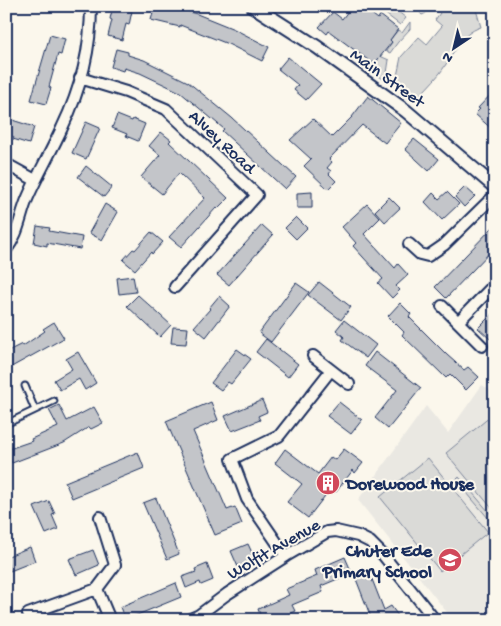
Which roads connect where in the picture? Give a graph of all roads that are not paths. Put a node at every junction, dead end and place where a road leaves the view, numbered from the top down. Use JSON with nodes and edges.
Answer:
{"nodes":[{"id":1,"x":91,"y":6,"type":"edge"},
{"id":2,"x":253,"y":6,"type":"edge"},
{"id":3,"x":80,"y":78,"type":"junction"},
{"id":4,"x":6,"y":164,"type":"edge"},
{"id":5,"x":35,"y":180,"type":"junction"},
{"id":6,"x":495,"y":187,"type":"edge"},
{"id":7,"x":495,"y":195,"type":"edge"},
{"id":8,"x":409,"y":244,"type":"dead end"},
{"id":9,"x":6,"y":250,"type":"edge"},
{"id":10,"x":495,"y":284,"type":"edge"},
{"id":11,"x":175,"y":287,"type":"dead end"},
{"id":12,"x":442,"y":306,"type":"dead end"},
{"id":13,"x":458,"y":322,"type":"junction"},
{"id":14,"x":482,"y":346,"type":"dead end"},
{"id":15,"x":313,"y":356,"type":"dead end"},
{"id":16,"x":331,"y":370,"type":"junction"},
{"id":17,"x":349,"y":384,"type":"dead end"},
{"id":18,"x":25,"y":386,"type":"dead end"},
{"id":19,"x":54,"y":401,"type":"dead end"},
{"id":20,"x":35,"y":410,"type":"junction"},
{"id":21,"x":6,"y":424,"type":"edge"},
{"id":22,"x":100,"y":517,"type":"dead end"},
{"id":23,"x":286,"y":556,"type":"junction"},
{"id":24,"x":98,"y":590,"type":"junction"},
{"id":25,"x":28,"y":614,"type":"dead end"},
{"id":26,"x":110,"y":620,"type":"edge"},
{"id":27,"x":188,"y":620,"type":"edge"},
{"id":28,"x":435,"y":620,"type":"edge"}],
"edges":[{"from":1,"to":3,"type":"street"},
{"from":2,"to":6,"type":"street","name":"Main Street"},
{"from":3,"to":5,"type":"street"},
{"from":3,"to":11,"type":"street","name":"Alvey Road"},
{"from":4,"to":5,"type":"street"},
{"from":5,"to":9,"type":"street"},
{"from":7,"to":8,"type":"street"},
{"from":10,"to":13,"type":"street"},
{"from":12,"to":13,"type":"street"},
{"from":13,"to":14,"type":"street"},
{"from":15,"to":16,"type":"street"},
{"from":16,"to":17,"type":"street"},
{"from":16,"to":23,"type":"street"},
{"from":18,"to":20,"type":"lane"},
{"from":19,"to":20,"type":"lane"},
{"from":20,"to":21,"type":"lane"},
{"from":22,"to":24,"type":"street"},
{"from":23,"to":27,"type":"street","name":"Wolfit Avenue"},
{"from":23,"to":28,"type":"street","name":"Wolfit Avenue"},
{"from":24,"to":25,"type":"street"},
{"from":24,"to":26,"type":"street"}]}
